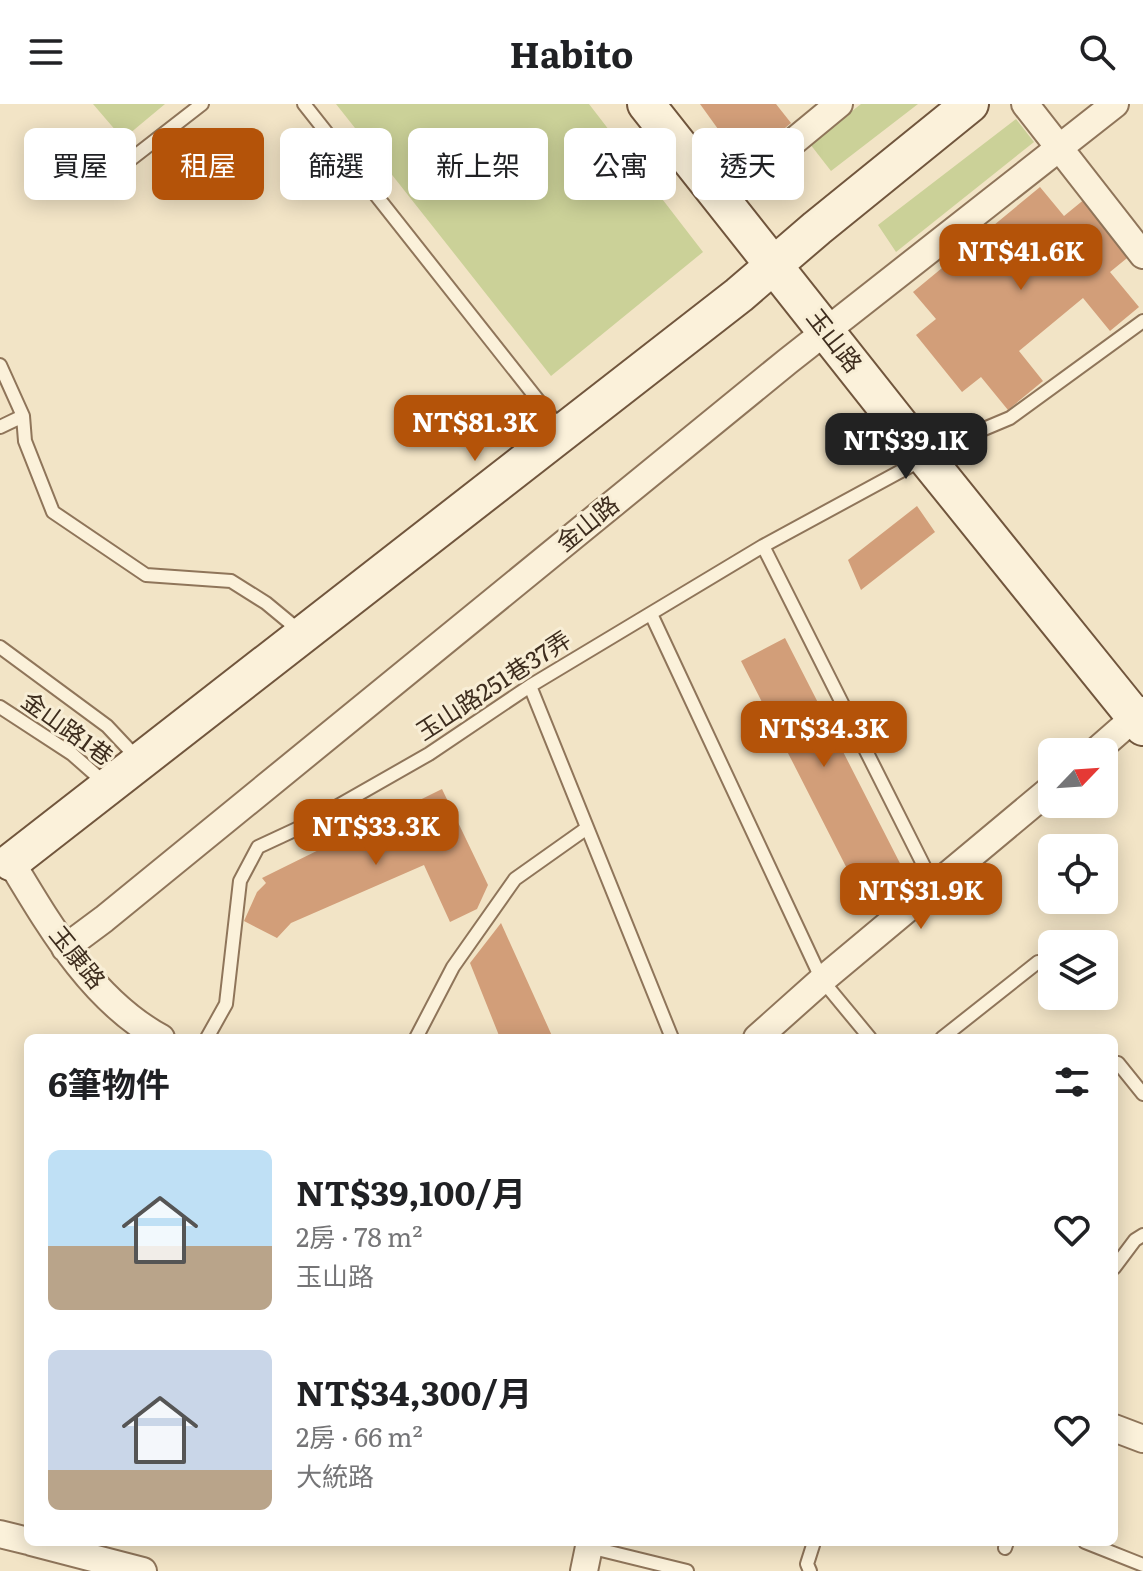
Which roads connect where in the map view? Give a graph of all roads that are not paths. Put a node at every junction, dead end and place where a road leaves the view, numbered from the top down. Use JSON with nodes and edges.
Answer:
{"nodes":[{"id":1,"x":202,"y":104,"type":"edge"},
{"id":2,"x":304,"y":104,"type":"edge"},
{"id":3,"x":646,"y":104,"type":"edge"},
{"id":4,"x":839,"y":104,"type":"edge"},
{"id":5,"x":970,"y":104,"type":"edge"},
{"id":6,"x":1025,"y":104,"type":"edge"},
{"id":7,"x":1115,"y":104,"type":"edge"},
{"id":8,"x":804,"y":133,"type":"edge"},
{"id":9,"x":1058,"y":148,"type":"junction"},
{"id":10,"x":136,"y":155,"type":"edge"},
{"id":11,"x":692,"y":162,"type":"edge"},
{"id":12,"x":722,"y":200,"type":"edge"},
{"id":13,"x":1143,"y":255,"type":"edge"},
{"id":14,"x":773,"y":266,"type":"junction"},
{"id":15,"x":1143,"y":321,"type":"edge"},
{"id":16,"x":826,"y":330,"type":"junction"},
{"id":17,"x":0,"y":365,"type":"edge"},
{"id":18,"x":23,"y":416,"type":"junction"},
{"id":19,"x":0,"y":427,"type":"edge"},
{"id":20,"x":563,"y":432,"type":"junction"},
{"id":21,"x":926,"y":458,"type":"junction"},
{"id":22,"x":763,"y":546,"type":"junction"},
{"id":23,"x":651,"y":614,"type":"junction"},
{"id":24,"x":303,"y":634,"type":"junction"},
{"id":25,"x":0,"y":647,"type":"edge"},
{"id":26,"x":530,"y":686,"type":"junction"},
{"id":27,"x":0,"y":707,"type":"edge"},
{"id":28,"x":1140,"y":718,"type":"edge"},
{"id":29,"x":1114,"y":738,"type":"edge"},
{"id":30,"x":140,"y":762,"type":"junction"},
{"id":31,"x":109,"y":787,"type":"junction"},
{"id":32,"x":1038,"y":800,"type":"edge"},
{"id":33,"x":587,"y":828,"type":"junction"},
{"id":34,"x":6,"y":865,"type":"edge"},
{"id":35,"x":935,"y":887,"type":"junction"},
{"id":36,"x":65,"y":948,"type":"junction"},
{"id":37,"x":1038,"y":962,"type":"dead end"},
{"id":38,"x":822,"y":980,"type":"junction"},
{"id":39,"x":154,"y":1034,"type":"edge"},
{"id":40,"x":209,"y":1034,"type":"edge"},
{"id":41,"x":418,"y":1034,"type":"edge"},
{"id":42,"x":670,"y":1034,"type":"edge"},
{"id":43,"x":761,"y":1034,"type":"edge"},
{"id":44,"x":867,"y":1034,"type":"edge"},
{"id":45,"x":947,"y":1034,"type":"edge"},
{"id":46,"x":1118,"y":1063,"type":"dead end"},
{"id":47,"x":1143,"y":1094,"type":"edge"},
{"id":48,"x":1143,"y":1235,"type":"edge"},
{"id":49,"x":1118,"y":1263,"type":"edge"},
{"id":50,"x":1118,"y":1430,"type":"edge"},
{"id":51,"x":1143,"y":1439,"type":"edge"},
{"id":52,"x":0,"y":1534,"type":"edge"},
{"id":53,"x":24,"y":1540,"type":"edge"},
{"id":54,"x":46,"y":1546,"type":"edge"},
{"id":55,"x":813,"y":1546,"type":"edge"},
{"id":56,"x":1095,"y":1546,"type":"edge"},
{"id":57,"x":588,"y":1553,"type":"edge"},
{"id":58,"x":1143,"y":1565,"type":"edge"},
{"id":59,"x":143,"y":1571,"type":"edge"},
{"id":60,"x":687,"y":1571,"type":"edge"},
{"id":61,"x":810,"y":1571,"type":"edge"}],
"edges":[{"from":1,"to":10,"type":"lane"},
{"from":2,"to":20,"type":"lane"},
{"from":3,"to":11,"type":"street","name":"玉山路"},
{"from":4,"to":8,"type":"street"},
{"from":5,"to":14,"type":"street"},
{"from":6,"to":9,"type":"street"},
{"from":7,"to":9,"type":"street","name":"金山路"},
{"from":9,"to":13,"type":"street"},
{"from":9,"to":16,"type":"street","name":"金山路"},
{"from":12,"to":14,"type":"street","name":"玉山路"},
{"from":14,"to":16,"type":"street","name":"玉山路"},
{"from":14,"to":20,"type":"street"},
{"from":15,"to":21,"type":"lane","name":"玉山路251巷37弄"},
{"from":16,"to":21,"type":"street","name":"玉山路"},
{"from":16,"to":36,"type":"street","name":"金山路"},
{"from":17,"to":18,"type":"lane"},
{"from":18,"to":19,"type":"lane"},
{"from":18,"to":24,"type":"lane"},
{"from":20,"to":24,"type":"street"},
{"from":21,"to":22,"type":"lane","name":"玉山路251巷37弄"},
{"from":21,"to":28,"type":"street","name":"玉山路"},
{"from":22,"to":23,"type":"lane","name":"玉山路251巷37弄"},
{"from":22,"to":35,"type":"lane"},
{"from":23,"to":26,"type":"lane","name":"玉山路251巷37弄"},
{"from":23,"to":38,"type":"lane"},
{"from":24,"to":30,"type":"street"},
{"from":25,"to":30,"type":"lane"},
{"from":26,"to":33,"type":"lane"},
{"from":26,"to":40,"type":"lane","name":"玉山路251巷37弄"},
{"from":27,"to":31,"type":"lane","name":"金山路1巷"},
{"from":28,"to":29,"type":"street"},
{"from":30,"to":31,"type":"street"},
{"from":31,"to":34,"type":"street"},
{"from":32,"to":35,"type":"street"},
{"from":33,"to":41,"type":"lane"},
{"from":33,"to":42,"type":"lane"},
{"from":34,"to":36,"type":"street","name":"玉康路"},
{"from":35,"to":38,"type":"street"},
{"from":36,"to":39,"type":"street","name":"玉康路"},
{"from":37,"to":45,"type":"lane"},
{"from":38,"to":43,"type":"street"},
{"from":38,"to":44,"type":"lane"},
{"from":46,"to":47,"type":"lane"},
{"from":48,"to":49,"type":"lane"},
{"from":50,"to":51,"type":"street"},
{"from":52,"to":53,"type":"street"},
{"from":54,"to":59,"type":"street"},
{"from":55,"to":61,"type":"lane"},
{"from":56,"to":58,"type":"lane"},
{"from":57,"to":60,"type":"lane"}]}
